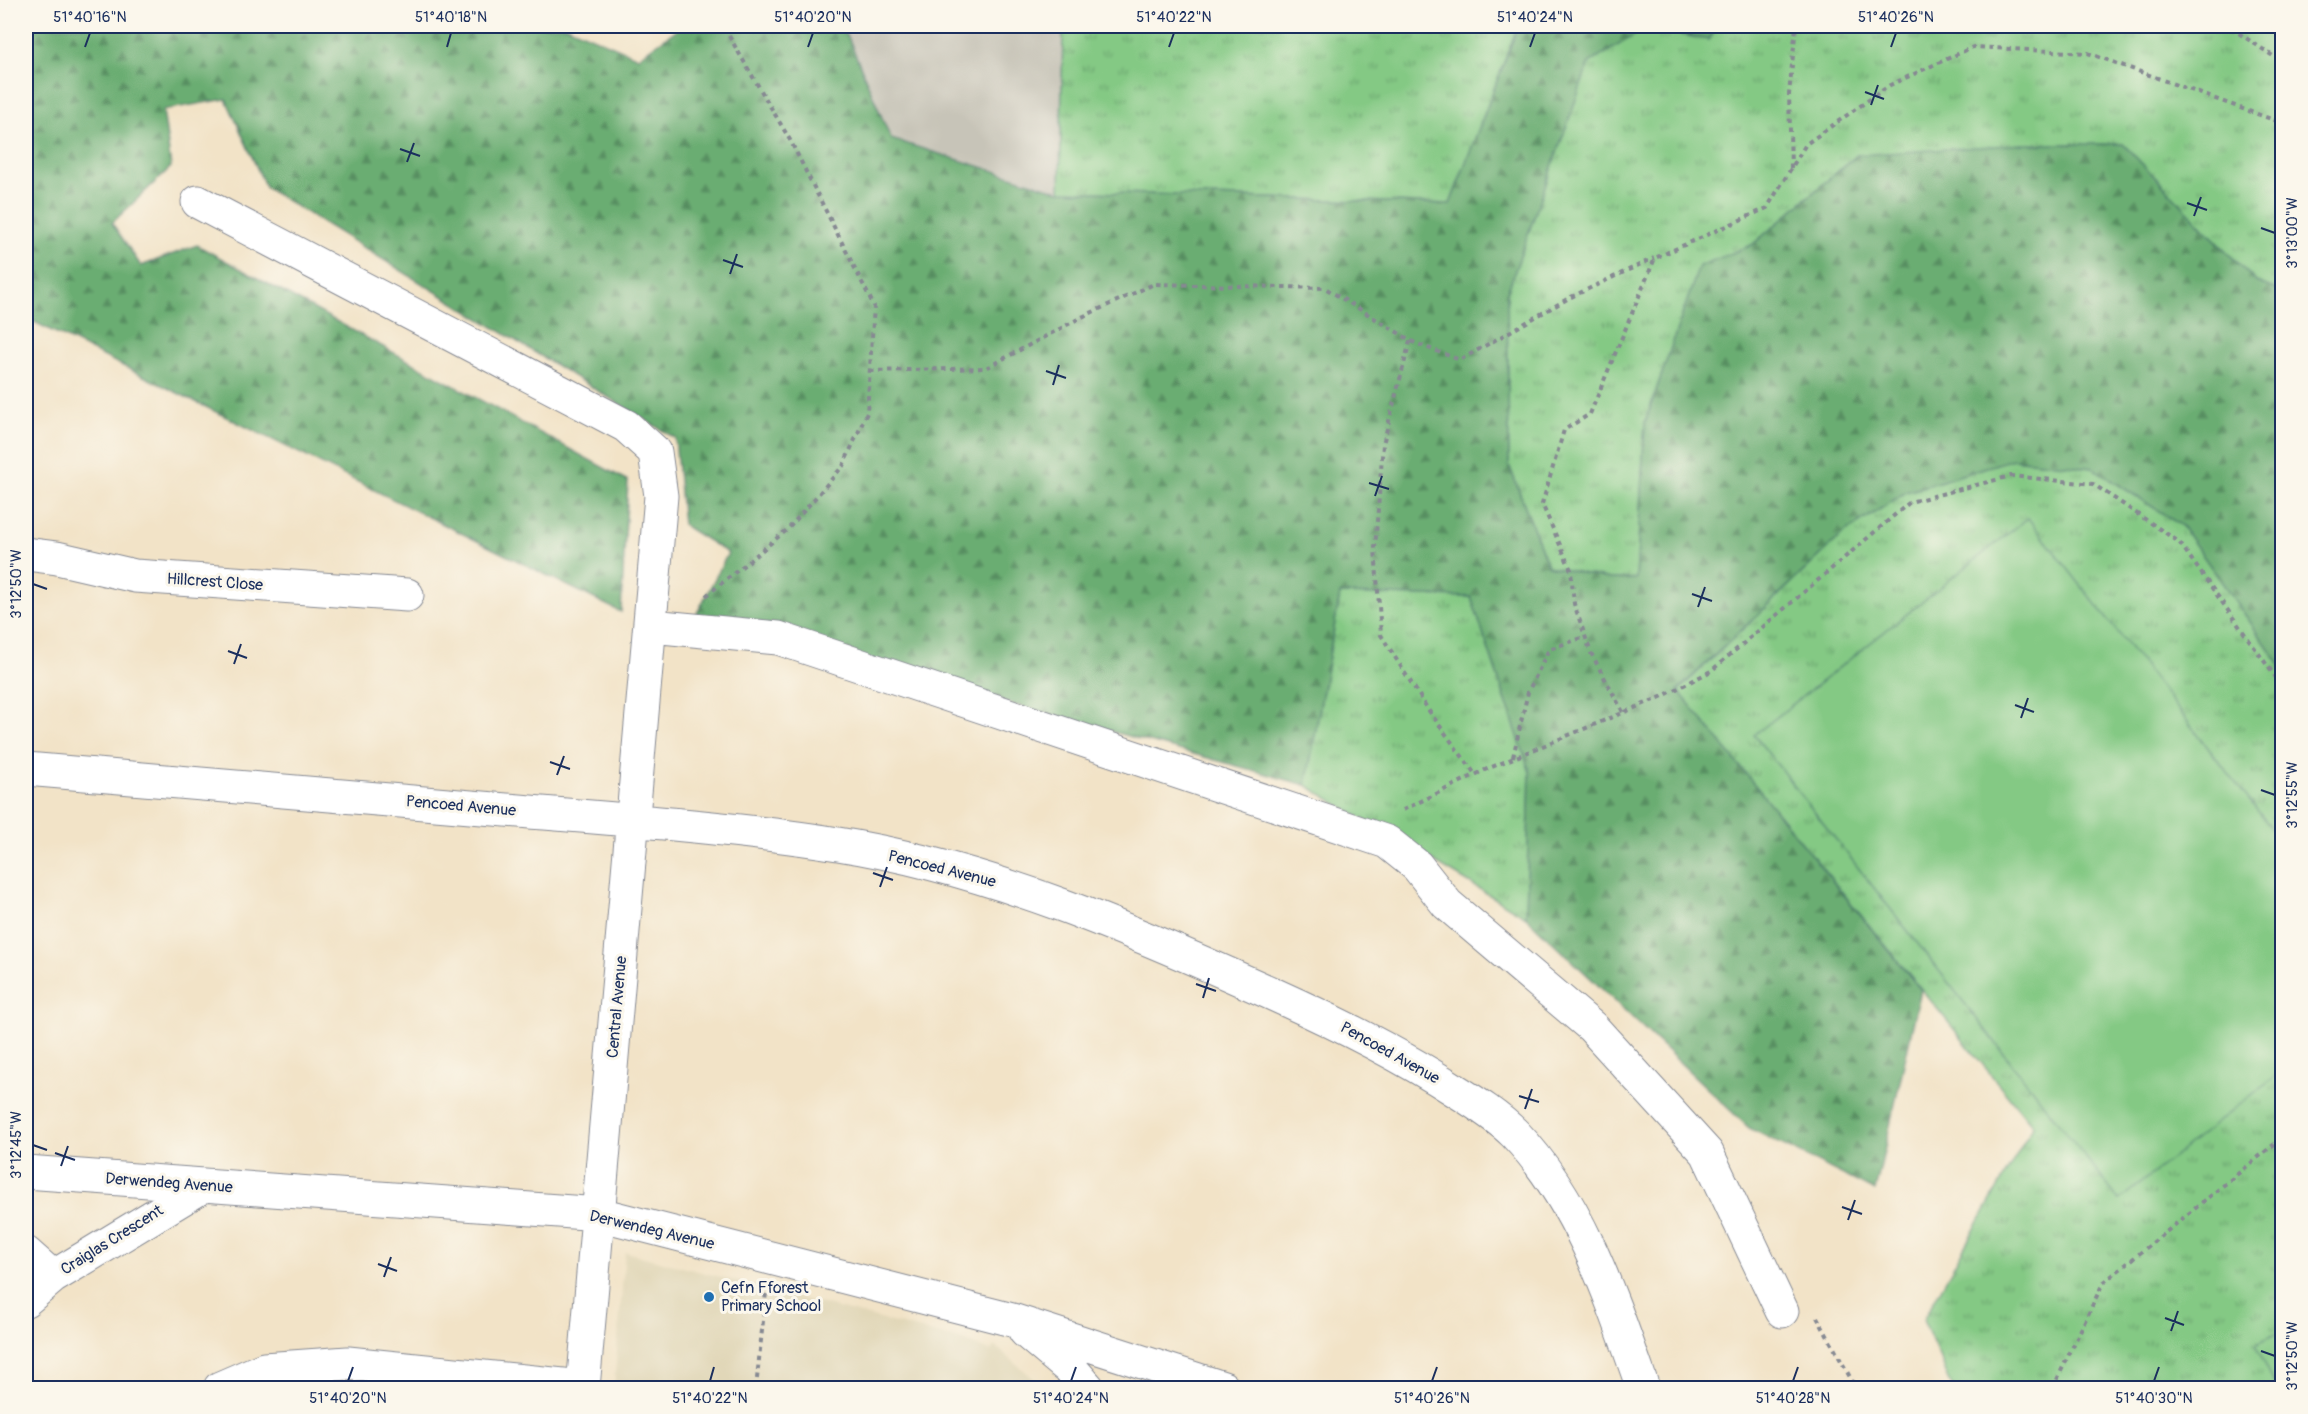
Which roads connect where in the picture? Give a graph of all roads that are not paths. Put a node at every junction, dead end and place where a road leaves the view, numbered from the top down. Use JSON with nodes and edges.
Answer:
{"nodes":[{"id":1,"x":198,"y":202,"type":"dead end"},
{"id":2,"x":26,"y":554,"type":"edge"},
{"id":3,"x":407,"y":595,"type":"dead end"},
{"id":4,"x":651,"y":626,"type":"junction"},
{"id":5,"x":26,"y":769,"type":"edge"},
{"id":6,"x":633,"y":821,"type":"junction"},
{"id":7,"x":26,"y":1172,"type":"edge"},
{"id":8,"x":203,"y":1186,"type":"junction"},
{"id":9,"x":599,"y":1215,"type":"junction"},
{"id":10,"x":26,"y":1253,"type":"edge"},
{"id":11,"x":53,"y":1277,"type":"junction"},
{"id":12,"x":26,"y":1300,"type":"edge"},
{"id":13,"x":1782,"y":1311,"type":"road end"},
{"id":14,"x":1012,"y":1320,"type":"junction"},
{"id":15,"x":583,"y":1388,"type":"edge"},
{"id":16,"x":220,"y":1389,"type":"edge"},
{"id":17,"x":1088,"y":1389,"type":"edge"},
{"id":18,"x":1223,"y":1389,"type":"edge"},
{"id":19,"x":1643,"y":1389,"type":"edge"}],
"edges":[{"from":1,"to":4,"type":"street","name":"Central Avenue"},
{"from":2,"to":3,"type":"street","name":"Hillcrest Close"},
{"from":4,"to":6,"type":"street","name":"Central Avenue"},
{"from":4,"to":13,"type":"street"},
{"from":5,"to":6,"type":"street","name":"Pencoed Avenue"},
{"from":6,"to":9,"type":"street","name":"Central Avenue"},
{"from":6,"to":19,"type":"street","name":"Pencoed Avenue"},
{"from":7,"to":8,"type":"street","name":"Derwendeg Avenue"},
{"from":8,"to":9,"type":"street","name":"Derwendeg Avenue"},
{"from":8,"to":11,"type":"street","name":"Craiglas Crescent"},
{"from":9,"to":14,"type":"street","name":"Derwendeg Avenue"},
{"from":9,"to":15,"type":"street","name":"Central Avenue"},
{"from":10,"to":11,"type":"street"},
{"from":11,"to":12,"type":"street","name":"Craiglas Crescent"},
{"from":14,"to":17,"type":"street"},
{"from":14,"to":18,"type":"street","name":"Derwendeg Avenue"},
{"from":15,"to":16,"type":"street"}]}
